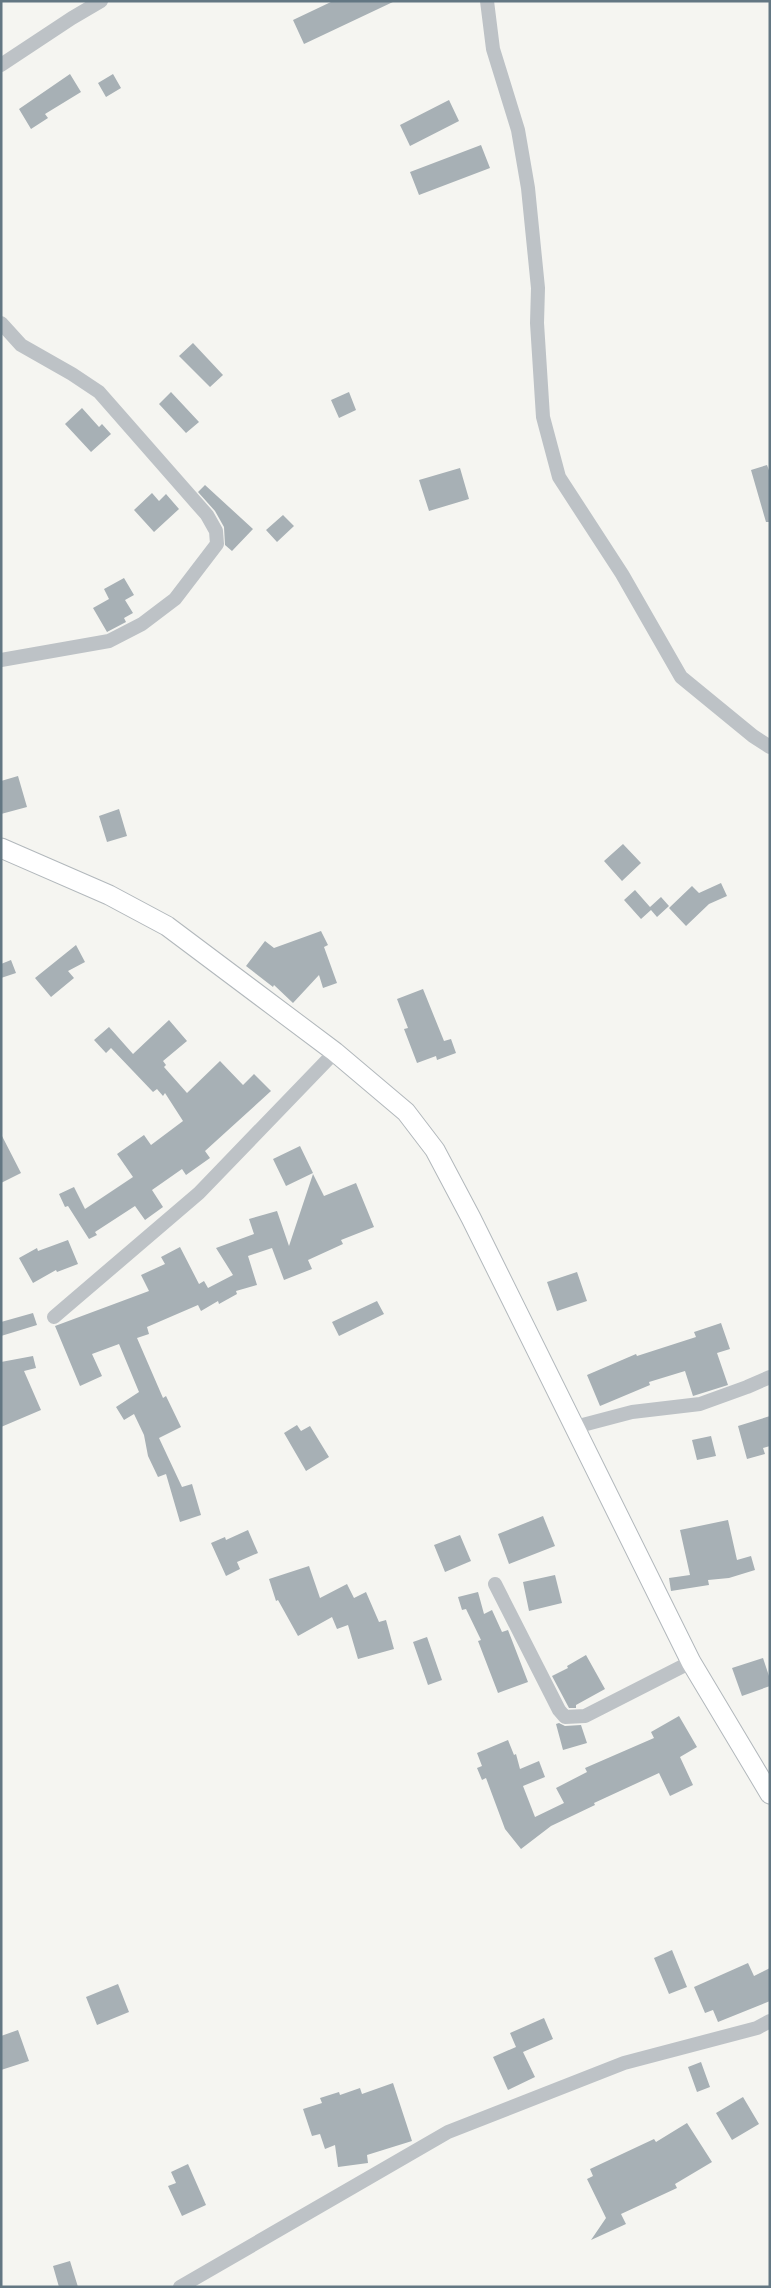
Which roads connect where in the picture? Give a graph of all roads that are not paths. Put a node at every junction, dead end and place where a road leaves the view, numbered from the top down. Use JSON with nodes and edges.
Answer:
{"nodes":[{"id":1,"x":101,"y":1,"type":"edge"},
{"id":2,"x":487,"y":1,"type":"edge"},
{"id":3,"x":1,"y":66,"type":"edge"},
{"id":4,"x":1,"y":322,"type":"edge"},
{"id":5,"x":1,"y":660,"type":"edge"},
{"id":6,"x":770,"y":747,"type":"edge"},
{"id":7,"x":1,"y":848,"type":"edge"},
{"id":8,"x":335,"y":1052,"type":"junction"},
{"id":9,"x":54,"y":1318,"type":"dead end"},
{"id":10,"x":770,"y":1377,"type":"edge"},
{"id":11,"x":575,"y":1427,"type":"junction"},
{"id":12,"x":496,"y":1584,"type":"dead end"},
{"id":13,"x":691,"y":1662,"type":"junction"},
{"id":14,"x":770,"y":1794,"type":"edge"},
{"id":15,"x":770,"y":2021,"type":"edge"},
{"id":16,"x":180,"y":2287,"type":"edge"}],
"edges":[{"from":1,"to":3,"type":"street"},
{"from":2,"to":6,"type":"street"},
{"from":4,"to":5,"type":"street"},
{"from":7,"to":8,"type":"main road"},
{"from":8,"to":9,"type":"street"},
{"from":8,"to":11,"type":"main road"},
{"from":10,"to":11,"type":"street"},
{"from":11,"to":13,"type":"main road"},
{"from":12,"to":13,"type":"street"},
{"from":13,"to":14,"type":"main road"},
{"from":15,"to":16,"type":"street"}]}
